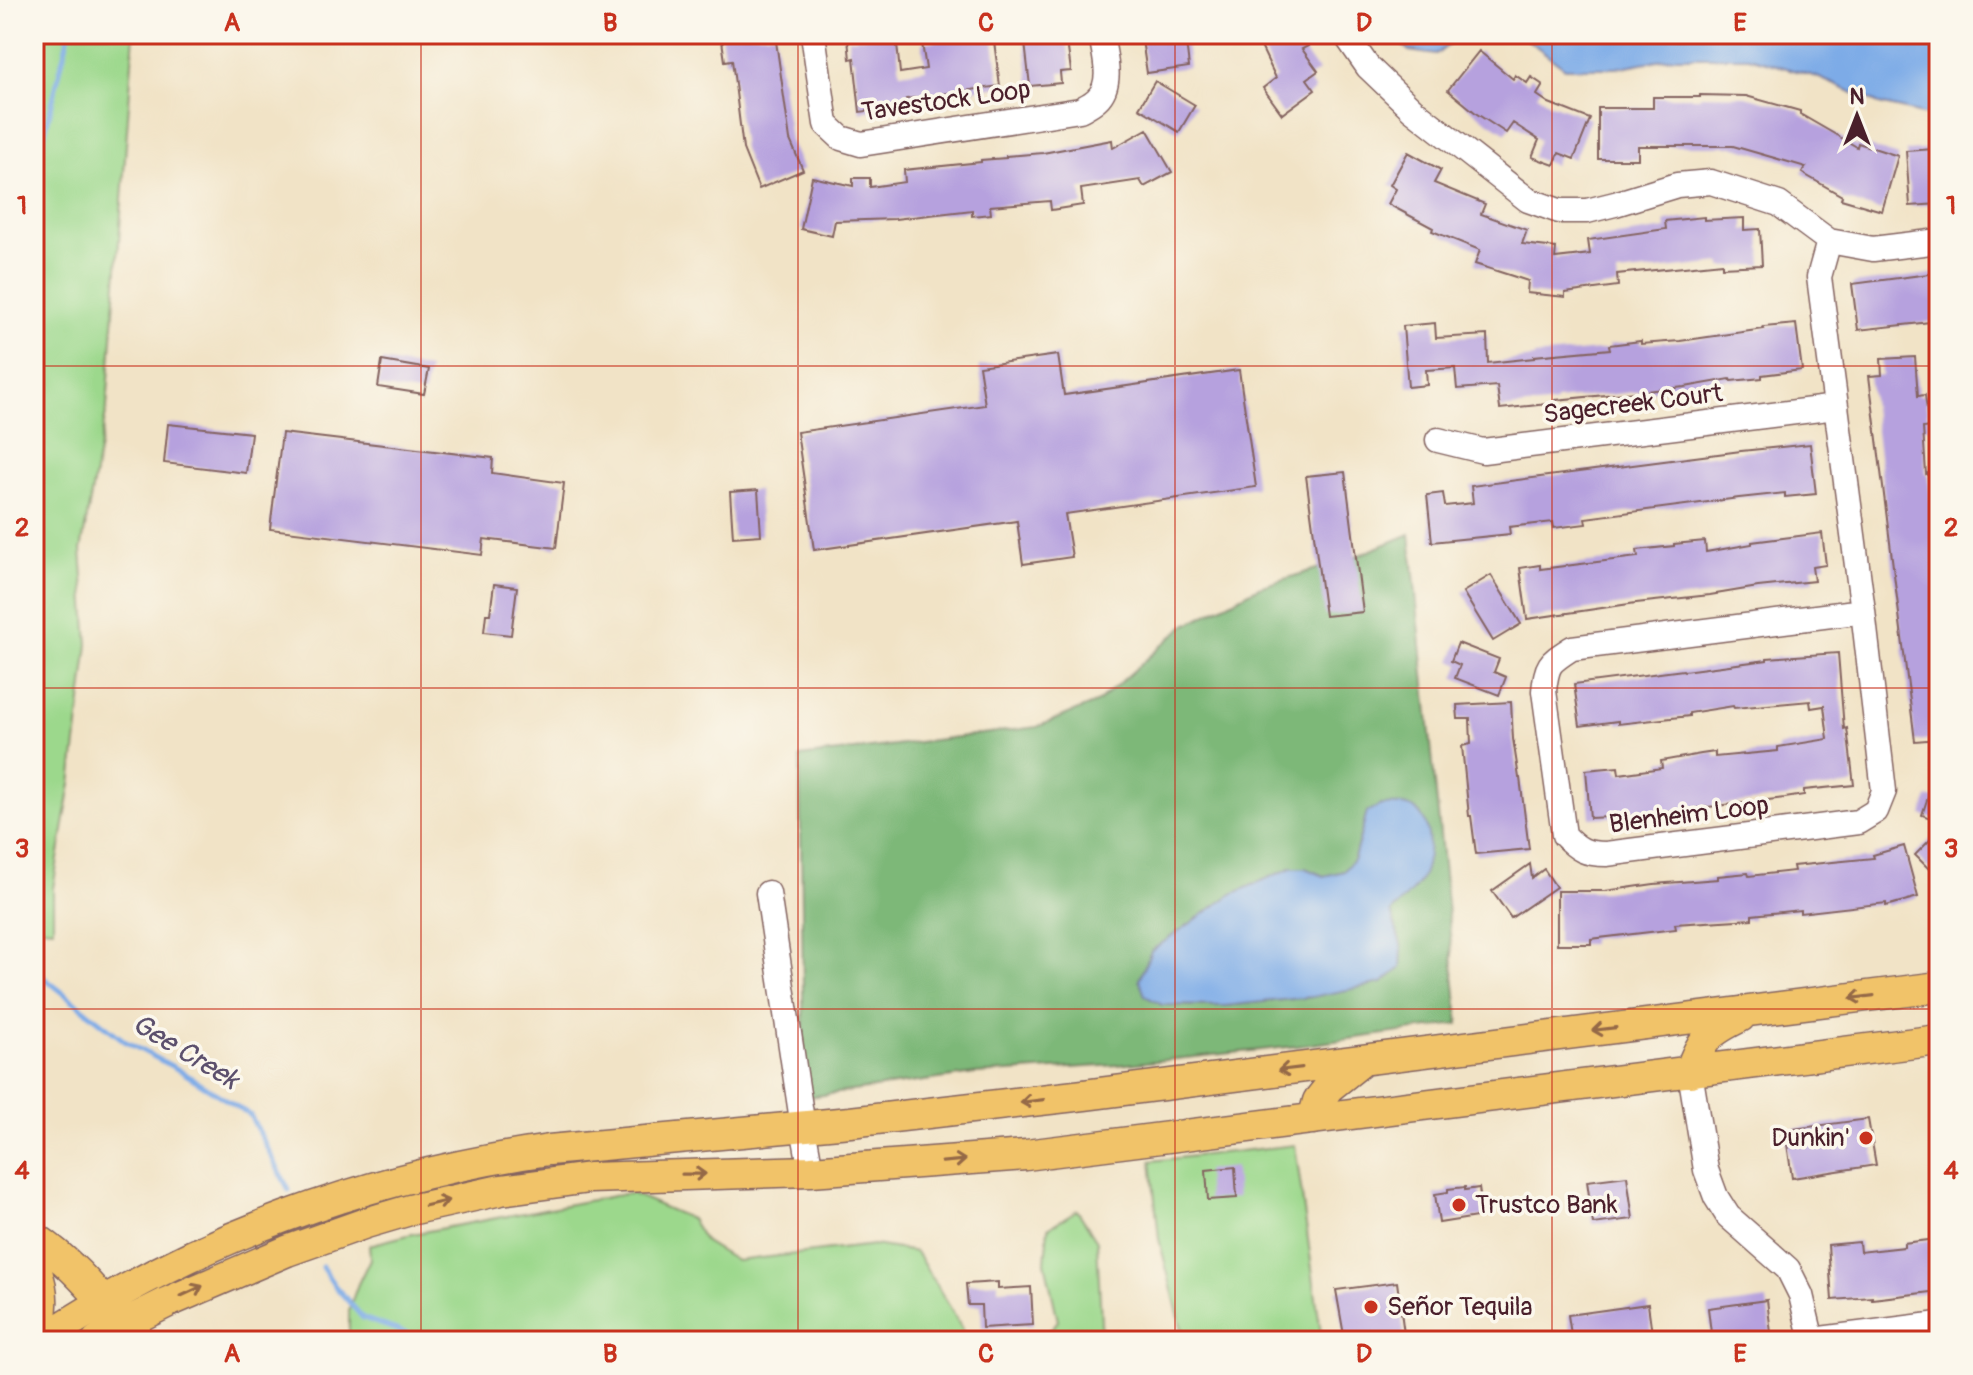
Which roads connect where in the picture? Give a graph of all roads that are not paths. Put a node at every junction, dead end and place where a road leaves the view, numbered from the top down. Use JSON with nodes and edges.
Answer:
{"nodes":[{"id":1,"x":813,"y":34,"type":"edge"},
{"id":2,"x":1101,"y":34,"type":"edge"},
{"id":3,"x":1345,"y":34,"type":"edge"},
{"id":4,"x":1829,"y":241,"type":"junction"},
{"id":5,"x":1939,"y":241,"type":"edge"},
{"id":6,"x":1836,"y":407,"type":"junction"},
{"id":7,"x":1438,"y":440,"type":"dead end"},
{"id":8,"x":1863,"y":611,"type":"junction"},
{"id":9,"x":768,"y":893,"type":"dead end"},
{"id":10,"x":1939,"y":987,"type":"edge"},
{"id":11,"x":1752,"y":1011,"type":"junction"},
{"id":12,"x":1939,"y":1040,"type":"edge"},
{"id":13,"x":1365,"y":1059,"type":"junction"},
{"id":14,"x":1690,"y":1072,"type":"junction"},
{"id":15,"x":1313,"y":1119,"type":"junction"},
{"id":16,"x":803,"y":1127,"type":"junction"},
{"id":17,"x":811,"y":1171,"type":"junction"},
{"id":18,"x":34,"y":1237,"type":"edge"},
{"id":19,"x":34,"y":1264,"type":"edge"},
{"id":20,"x":113,"y":1314,"type":"junction"},
{"id":21,"x":1939,"y":1324,"type":"edge"},
{"id":22,"x":34,"y":1337,"type":"edge"},
{"id":23,"x":41,"y":1341,"type":"edge"},
{"id":24,"x":97,"y":1341,"type":"edge"},
{"id":25,"x":1812,"y":1341,"type":"edge"}],
"edges":[{"from":1,"to":2,"type":"street","name":"Tavestock Loop"},
{"from":3,"to":4,"type":"street"},
{"from":4,"to":5,"type":"street"},
{"from":4,"to":6,"type":"street","name":"Blenheim Loop"},
{"from":6,"to":7,"type":"street","name":"Sagecreek Court"},
{"from":6,"to":8,"type":"street","name":"Blenheim Loop"},
{"from":8,"to":8,"type":"street","name":"Blenheim Loop"},
{"from":9,"to":16,"type":"street"},
{"from":10,"to":11,"type":"main road","one_way":true},
{"from":11,"to":13,"type":"main road","one_way":true},
{"from":11,"to":14,"type":"main road"},
{"from":12,"to":14,"type":"main road"},
{"from":13,"to":15,"type":"main road"},
{"from":13,"to":16,"type":"main road","one_way":true},
{"from":14,"to":15,"type":"main road"},
{"from":14,"to":25,"type":"street"},
{"from":17,"to":15,"type":"main road","one_way":true},
{"from":16,"to":17,"type":"street"},
{"from":16,"to":20,"type":"main road"},
{"from":20,"to":17,"type":"main road","one_way":true},
{"from":18,"to":20,"type":"main road"},
{"from":19,"to":22,"type":"main road"},
{"from":20,"to":23,"type":"main road"},
{"from":20,"to":24,"type":"main road"},
{"from":21,"to":25,"type":"street"}]}
